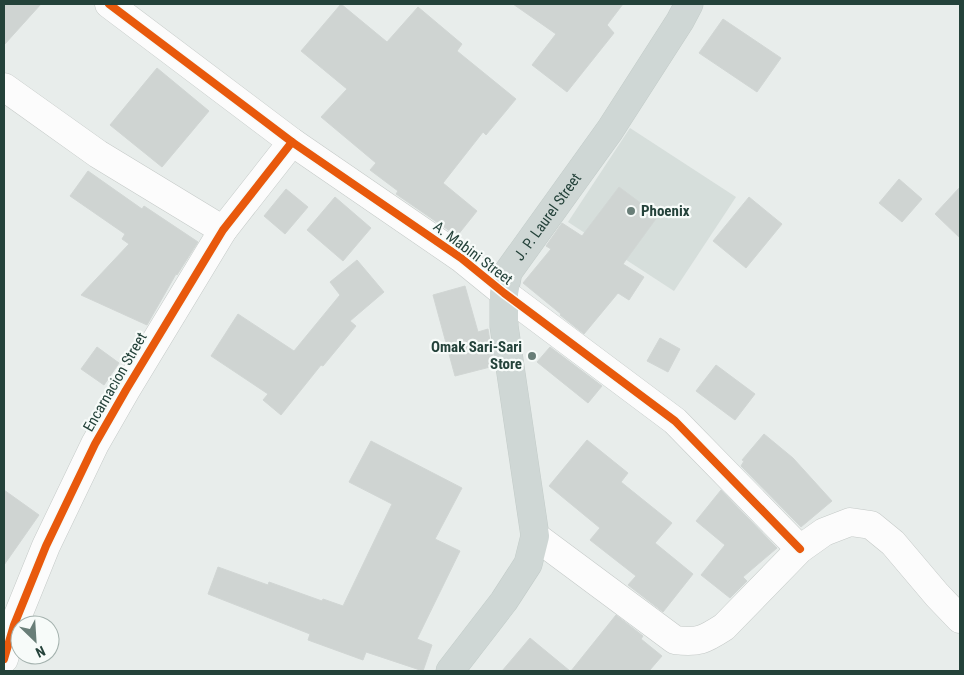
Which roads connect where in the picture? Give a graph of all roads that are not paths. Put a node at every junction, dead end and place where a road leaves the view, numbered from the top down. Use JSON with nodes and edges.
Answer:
{"nodes":[{"id":1,"x":109,"y":4,"type":"edge"},
{"id":2,"x":689,"y":4,"type":"edge"},
{"id":3,"x":4,"y":87,"type":"edge"},
{"id":4,"x":292,"y":142,"type":"junction"},
{"id":5,"x":223,"y":230,"type":"junction"},
{"id":6,"x":504,"y":293,"type":"junction"},
{"id":7,"x":535,"y":536,"type":"junction"},
{"id":8,"x":800,"y":549,"type":"junction"},
{"id":9,"x":960,"y":619,"type":"edge"},
{"id":10,"x":4,"y":659,"type":"edge"},
{"id":11,"x":450,"y":671,"type":"edge"}],
"edges":[{"from":1,"to":4,"type":"street","name":"A. Mabini Street"},
{"from":2,"to":6,"type":"main road","name":"J. P. Laurel Street"},
{"from":3,"to":5,"type":"street"},
{"from":4,"to":5,"type":"street","name":"Encarnacion Street"},
{"from":4,"to":6,"type":"street","name":"A. Mabini Street"},
{"from":5,"to":10,"type":"street","name":"Encarnacion Street"},
{"from":6,"to":7,"type":"main road","name":"J. P. Laurel Street"},
{"from":6,"to":8,"type":"street","name":"A. Mabini Street"},
{"from":7,"to":8,"type":"street"},
{"from":7,"to":11,"type":"main road","name":"J. P. Laurel Street"},
{"from":8,"to":9,"type":"street"}]}
